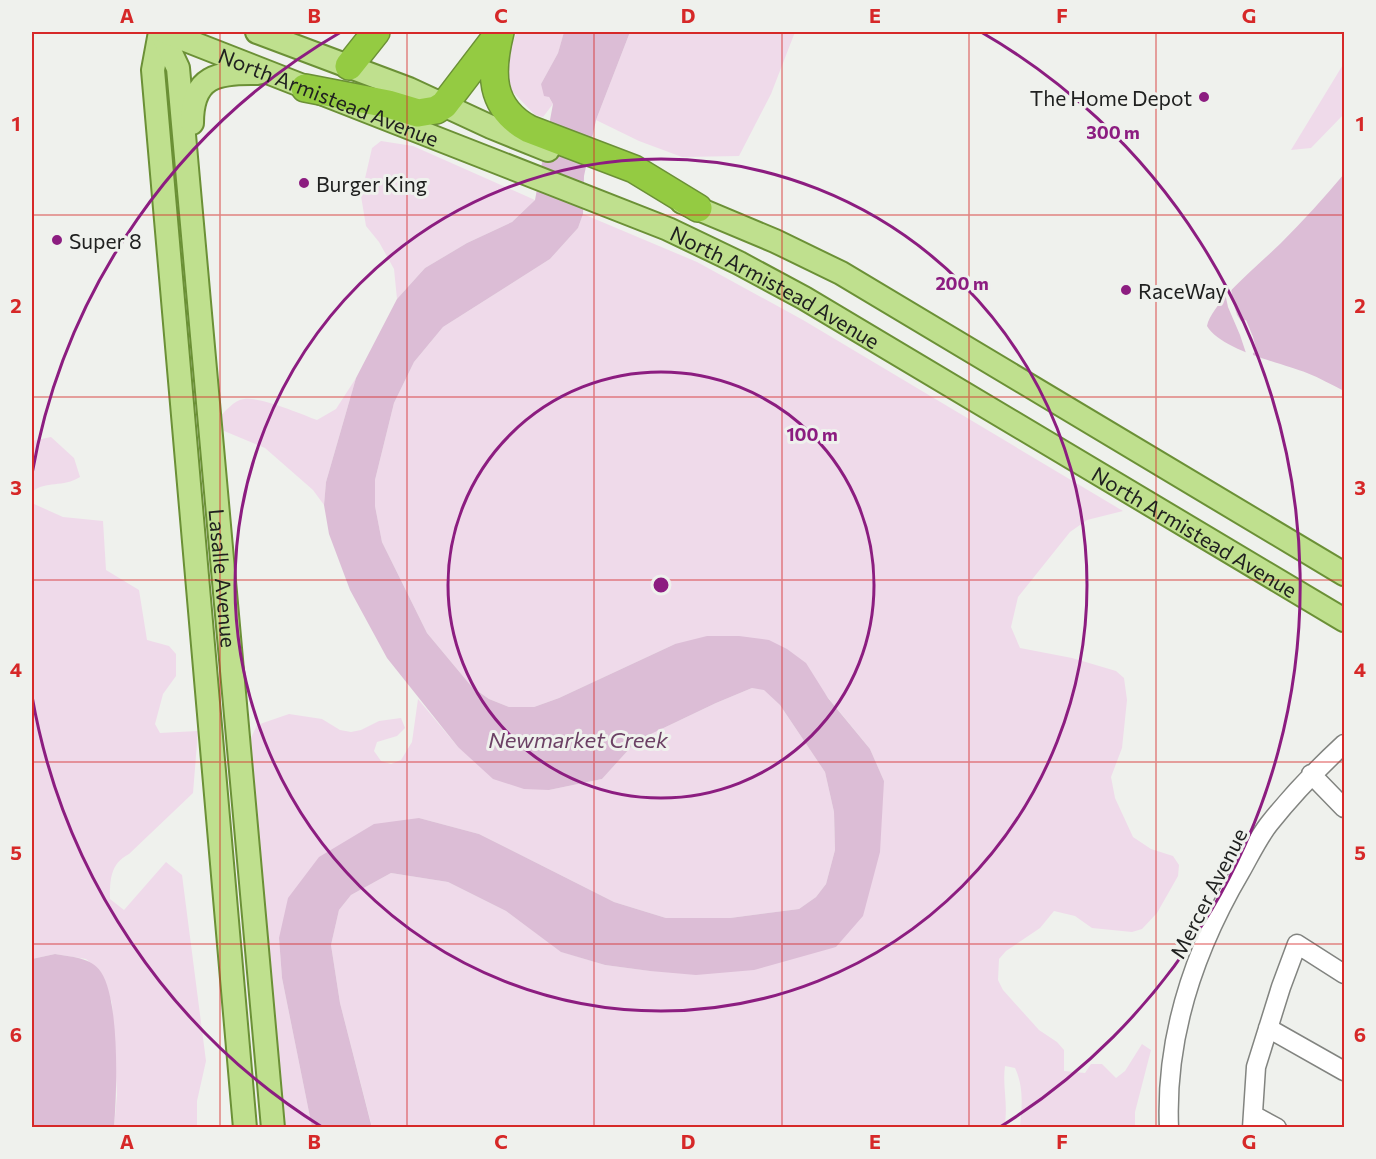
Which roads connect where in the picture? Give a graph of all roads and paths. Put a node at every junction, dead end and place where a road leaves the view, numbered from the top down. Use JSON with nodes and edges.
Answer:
{"nodes":[{"id":1,"x":162,"y":32,"type":"edge"},
{"id":2,"x":257,"y":32,"type":"edge"},
{"id":3,"x":376,"y":32,"type":"edge"},
{"id":4,"x":500,"y":32,"type":"edge"},
{"id":5,"x":349,"y":66,"type":"junction"},
{"id":6,"x":268,"y":73,"type":"junction"},
{"id":7,"x":305,"y":88,"type":"junction"},
{"id":8,"x":444,"y":105,"type":"junction"},
{"id":9,"x":536,"y":138,"type":"junction"},
{"id":10,"x":698,"y":208,"type":"joint"},
{"id":11,"x":203,"y":358,"type":"junction"},
{"id":12,"x":1344,"y":574,"type":"edge"},
{"id":13,"x":1344,"y":620,"type":"edge"},
{"id":14,"x":1344,"y":744,"type":"edge"},
{"id":15,"x":1311,"y":774,"type":"junction"},
{"id":16,"x":1344,"y":808,"type":"edge"},
{"id":17,"x":1344,"y":974,"type":"edge"},
{"id":18,"x":1268,"y":1028,"type":"junction"},
{"id":19,"x":1344,"y":1071,"type":"edge"},
{"id":20,"x":1253,"y":1121,"type":"edge"},
{"id":21,"x":246,"y":1128,"type":"edge"},
{"id":22,"x":273,"y":1128,"type":"edge"},
{"id":23,"x":1169,"y":1128,"type":"edge"},
{"id":24,"x":1277,"y":1128,"type":"edge"}],
"edges":[{"from":1,"to":6,"type":"main road","name":"North Armistead Avenue"},
{"from":1,"to":11,"type":"main road","name":"Lasalle Avenue"},
{"from":1,"to":21,"type":"main road","name":"Lasalle Avenue"},
{"from":2,"to":5,"type":"main road","name":"North Armistead Avenue"},
{"from":3,"to":5,"type":"highway"},
{"from":4,"to":8,"type":"highway"},
{"from":4,"to":9,"type":"highway"},
{"from":5,"to":8,"type":"main road","name":"North Armistead Avenue"},
{"from":6,"to":7,"type":"main road","name":"North Armistead Avenue"},
{"from":6,"to":11,"type":"main road"},
{"from":7,"to":8,"type":"highway"},
{"from":7,"to":13,"type":"main road","name":"North Armistead Avenue"},
{"from":8,"to":9,"type":"main road","name":"North Armistead Avenue"},
{"from":9,"to":10,"type":"highway"},
{"from":10,"to":12,"type":"main road","name":"North Armistead Avenue"},
{"from":11,"to":22,"type":"main road","name":"Lasalle Avenue"},
{"from":14,"to":15,"type":"street","name":"Mercer Avenue"},
{"from":15,"to":16,"type":"street"},
{"from":15,"to":23,"type":"street","name":"Mercer Avenue"},
{"from":17,"to":18,"type":"street"},
{"from":18,"to":19,"type":"street"},
{"from":18,"to":20,"type":"street"},
{"from":20,"to":24,"type":"street"}]}
